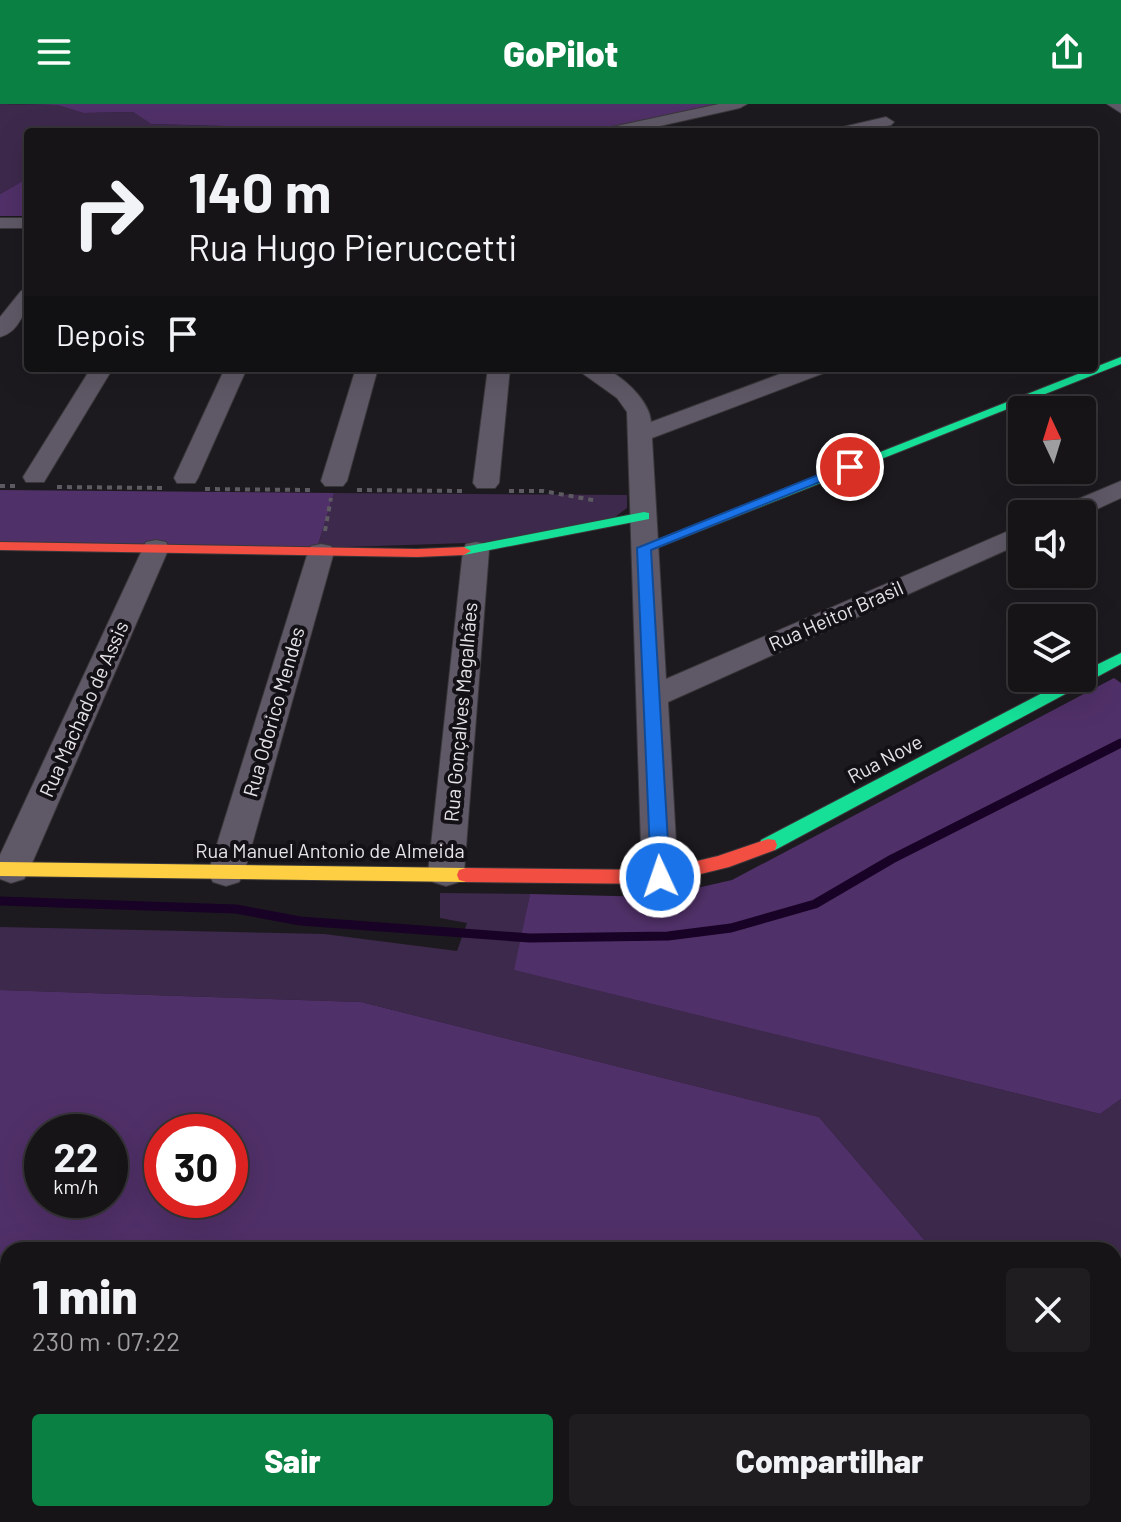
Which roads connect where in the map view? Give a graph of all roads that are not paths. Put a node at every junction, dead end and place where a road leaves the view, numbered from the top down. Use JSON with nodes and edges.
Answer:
{"nodes":[{"id":1,"x":740,"y":104,"type":"edge"},
{"id":2,"x":759,"y":104,"type":"edge"},
{"id":3,"x":1114,"y":104,"type":"edge"},
{"id":4,"x":1121,"y":108,"type":"edge"},
{"id":5,"x":662,"y":121,"type":"junction"},
{"id":6,"x":886,"y":122,"type":"dead end"},
{"id":7,"x":737,"y":123,"type":"dead end"},
{"id":8,"x":630,"y":128,"type":"edge"},
{"id":9,"x":709,"y":128,"type":"edge"},
{"id":10,"x":858,"y":128,"type":"edge"},
{"id":11,"x":0,"y":223,"type":"edge"},
{"id":12,"x":24,"y":223,"type":"edge"},
{"id":13,"x":24,"y":300,"type":"edge"},
{"id":14,"x":0,"y":331,"type":"edge"},
{"id":15,"x":1121,"y":360,"type":"edge"},
{"id":16,"x":1098,"y":369,"type":"edge"},
{"id":17,"x":100,"y":372,"type":"edge"},
{"id":18,"x":234,"y":372,"type":"edge"},
{"id":19,"x":366,"y":372,"type":"edge"},
{"id":20,"x":499,"y":372,"type":"edge"},
{"id":21,"x":592,"y":372,"type":"edge"},
{"id":22,"x":805,"y":372,"type":"edge"},
{"id":23,"x":1091,"y":372,"type":"edge"},
{"id":24,"x":640,"y":434,"type":"junction"},
{"id":25,"x":35,"y":477,"type":"dead end"},
{"id":26,"x":186,"y":478,"type":"dead end"},
{"id":27,"x":334,"y":481,"type":"road end"},
{"id":28,"x":486,"y":483,"type":"dead end"},
{"id":29,"x":1121,"y":489,"type":"edge"},
{"id":30,"x":1096,"y":500,"type":"edge"},
{"id":31,"x":644,"y":516,"type":"junction"},
{"id":32,"x":1008,"y":539,"type":"edge"},
{"id":33,"x":0,"y":546,"type":"edge"},
{"id":34,"x":156,"y":548,"type":"junction"},
{"id":35,"x":644,"y":548,"type":"junction"},
{"id":36,"x":476,"y":550,"type":"junction"},
{"id":37,"x":321,"y":552,"type":"junction"},
{"id":38,"x":1121,"y":658,"type":"edge"},
{"id":39,"x":650,"y":698,"type":"junction"},
{"id":40,"x":6,"y":870,"type":"edge"},
{"id":41,"x":226,"y":873,"type":"junction"},
{"id":42,"x":446,"y":873,"type":"junction"},
{"id":43,"x":660,"y":877,"type":"junction"}],
"edges":[{"from":1,"to":5,"type":"street"},
{"from":2,"to":7,"type":"street"},
{"from":3,"to":4,"type":"street"},
{"from":5,"to":8,"type":"street"},
{"from":5,"to":9,"type":"street"},
{"from":6,"to":10,"type":"street"},
{"from":11,"to":12,"type":"street"},
{"from":13,"to":14,"type":"street"},
{"from":15,"to":16,"type":"street"},
{"from":17,"to":25,"type":"street"},
{"from":18,"to":26,"type":"street"},
{"from":19,"to":27,"type":"street"},
{"from":20,"to":28,"type":"street"},
{"from":21,"to":24,"type":"street"},
{"from":22,"to":24,"type":"street"},
{"from":23,"to":35,"type":"street"},
{"from":24,"to":31,"type":"street"},
{"from":29,"to":30,"type":"street"},
{"from":31,"to":35,"type":"street"},
{"from":31,"to":36,"type":"street"},
{"from":32,"to":39,"type":"street","name":"Rua Heitor Brasil"},
{"from":33,"to":34,"type":"street"},
{"from":34,"to":37,"type":"street"},
{"from":34,"to":40,"type":"street","name":"Rua Machado de Assis"},
{"from":35,"to":39,"type":"street"},
{"from":36,"to":37,"type":"street"},
{"from":36,"to":42,"type":"street","name":"Rua Gonçalves Magalhães"},
{"from":37,"to":41,"type":"street","name":"Rua Odorico Mendes"},
{"from":38,"to":43,"type":"street","name":"Rua Nove"},
{"from":39,"to":43,"type":"street"},
{"from":40,"to":41,"type":"street","name":"Rua Manuel Antonio de Almeida"},
{"from":41,"to":42,"type":"street","name":"Rua Manuel Antonio de Almeida"},
{"from":42,"to":43,"type":"street","name":"Rua Manuel Antonio de Almeida"}]}
